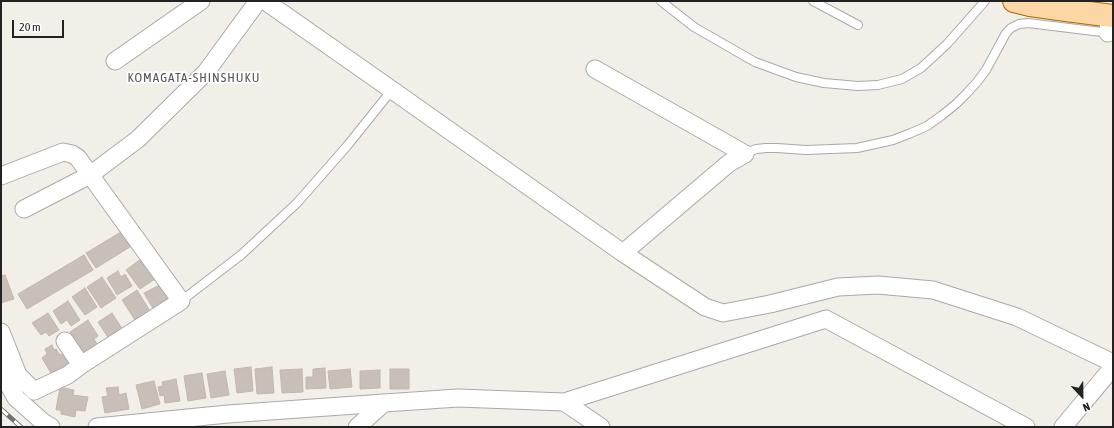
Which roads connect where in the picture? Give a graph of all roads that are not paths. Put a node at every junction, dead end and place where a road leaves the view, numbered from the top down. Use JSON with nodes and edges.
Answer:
{"nodes":[{"id":1,"x":201,"y":1,"type":"edge"},
{"id":2,"x":258,"y":1,"type":"edge"},
{"id":3,"x":264,"y":1,"type":"edge"},
{"id":4,"x":661,"y":1,"type":"edge"},
{"id":5,"x":813,"y":1,"type":"edge"},
{"id":6,"x":985,"y":1,"type":"edge"},
{"id":7,"x":1014,"y":1,"type":"edge"},
{"id":8,"x":1111,"y":24,"type":"edge"},
{"id":9,"x":858,"y":25,"type":"dead end"},
{"id":10,"x":115,"y":61,"type":"dead end"},
{"id":11,"x":595,"y":69,"type":"dead end"},
{"id":12,"x":392,"y":90,"type":"junction"},
{"id":13,"x":745,"y":154,"type":"junction"},
{"id":14,"x":90,"y":175,"type":"junction"},
{"id":15,"x":1,"y":176,"type":"edge"},
{"id":16,"x":24,"y":209,"type":"dead end"},
{"id":17,"x":622,"y":253,"type":"junction"},
{"id":18,"x":181,"y":301,"type":"junction"},
{"id":19,"x":1,"y":332,"type":"edge"},
{"id":20,"x":65,"y":341,"type":"dead end"},
{"id":21,"x":1113,"y":363,"type":"edge"},
{"id":22,"x":81,"y":365,"type":"junction"},
{"id":23,"x":1,"y":366,"type":"edge"},
{"id":24,"x":1113,"y":367,"type":"edge"},
{"id":25,"x":564,"y":402,"type":"junction"},
{"id":26,"x":384,"y":403,"type":"junction"},
{"id":27,"x":228,"y":414,"type":"junction"},
{"id":28,"x":203,"y":422,"type":"edge"},
{"id":29,"x":51,"y":427,"type":"edge"},
{"id":30,"x":97,"y":427,"type":"edge"},
{"id":31,"x":242,"y":427,"type":"edge"},
{"id":32,"x":357,"y":427,"type":"edge"},
{"id":33,"x":601,"y":427,"type":"edge"},
{"id":34,"x":1026,"y":427,"type":"edge"},
{"id":35,"x":1063,"y":427,"type":"edge"}],
"edges":[{"from":1,"to":10,"type":"street"},
{"from":2,"to":14,"type":"street"},
{"from":3,"to":12,"type":"street"},
{"from":4,"to":6,"type":"lane"},
{"from":5,"to":9,"type":"lane"},
{"from":7,"to":8,"type":"main road"},
{"from":8,"to":13,"type":"lane"},
{"from":11,"to":13,"type":"street"},
{"from":12,"to":17,"type":"street"},
{"from":12,"to":18,"type":"lane"},
{"from":13,"to":17,"type":"street"},
{"from":14,"to":15,"type":"street"},
{"from":14,"to":16,"type":"street"},
{"from":14,"to":18,"type":"street"},
{"from":17,"to":21,"type":"street"},
{"from":18,"to":22,"type":"street"},
{"from":19,"to":22,"type":"street"},
{"from":20,"to":22,"type":"street"},
{"from":23,"to":29,"type":"street"},
{"from":24,"to":35,"type":"street"},
{"from":25,"to":26,"type":"street"},
{"from":25,"to":33,"type":"street"},
{"from":25,"to":34,"type":"street"},
{"from":26,"to":27,"type":"street"},
{"from":26,"to":32,"type":"street"},
{"from":27,"to":28,"type":"street"},
{"from":27,"to":31,"type":"street"},
{"from":28,"to":30,"type":"street"}]}
